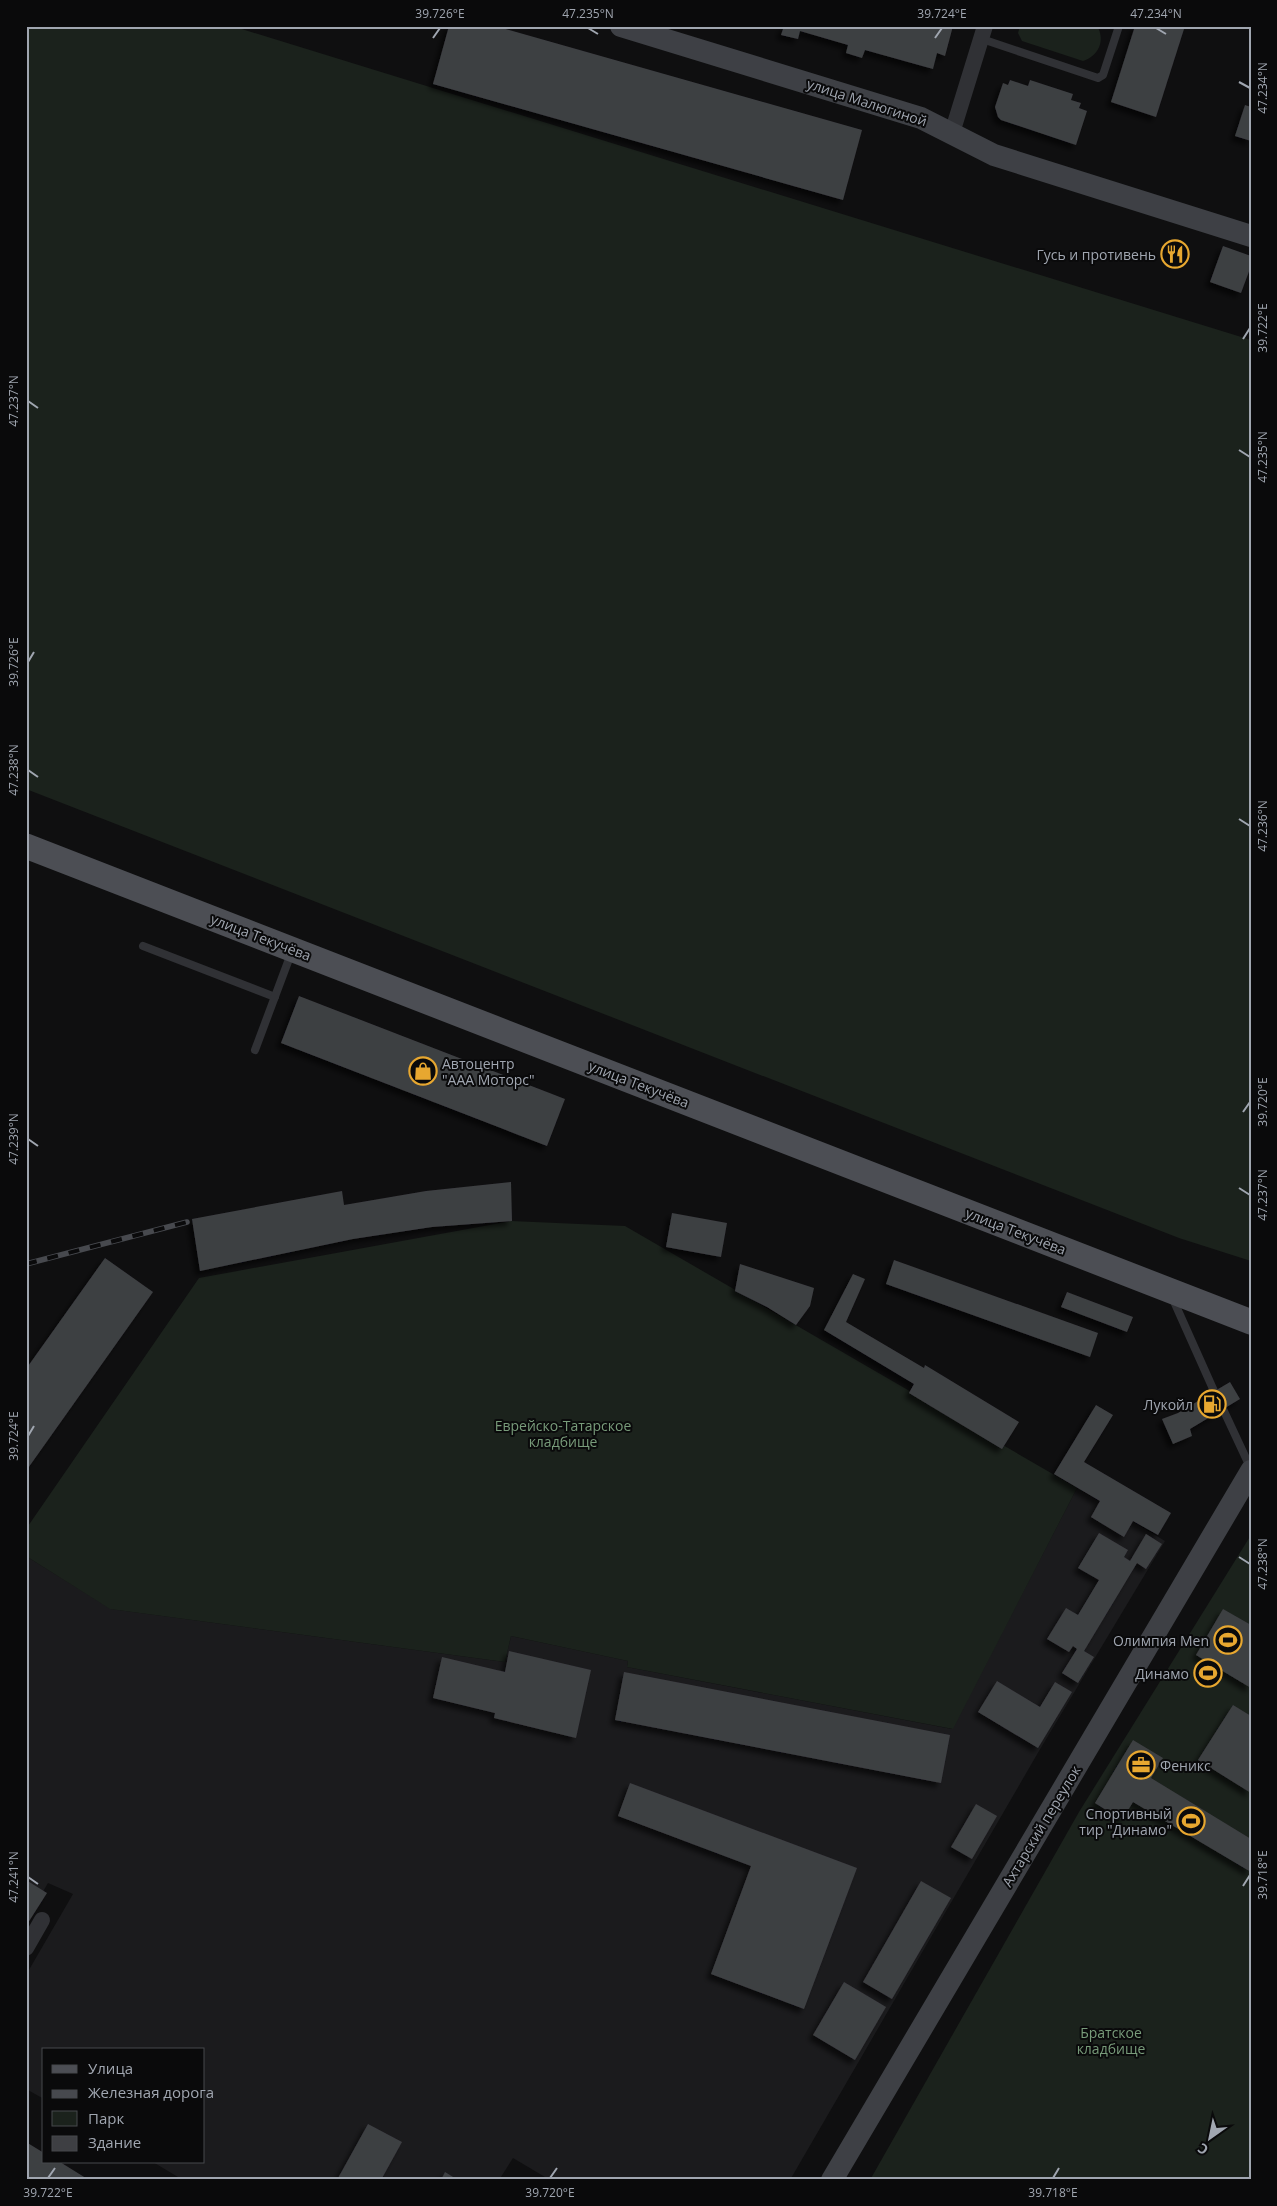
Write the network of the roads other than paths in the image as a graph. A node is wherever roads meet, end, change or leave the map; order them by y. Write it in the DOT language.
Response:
graph roads {
  1 [pos="622,26"];
  2 [pos="1119,26"];
  3 [pos="984,33"];
  4 [pos="952,133"];
  5 [pos="1251,236"];
  6 [pos="26,846"];
  7 [pos="143,946"];
  8 [pos="292,950"];
  9 [pos="274,997"];
  10 [pos="255,1050"];
  11 [pos="1169,1290"];
  12 [pos="1251,1322"];
  13 [pos="1214,1391"];
  14 [pos="1222,1409"];
  15 [pos="1251,1470"];
  16 [pos="42,1920"];
  17 [pos="26,1948"];
  18 [pos="832,2180"];
  1 -- 4 [label="street, улица Малюгиной"];
  2 -- 3 [label="lane"];
  3 -- 4 [label="street"];
  4 -- 5 [label="street, улица Малюгиной"];
  6 -- 8 [label="main road, улица Текучёва"];
  7 -- 9 [label="lane"];
  8 -- 9 [label="lane"];
  8 -- 11 [label="main road, улица Текучёва"];
  9 -- 10 [label="lane"];
  11 -- 12 [label="main road, улица Текучёва"];
  11 -- 13 [label="lane"];
  14 -- 15 [label="lane"];
  15 -- 18 [label="street, Ахтарский переулок"];
  16 -- 17 [label="street"];
}
